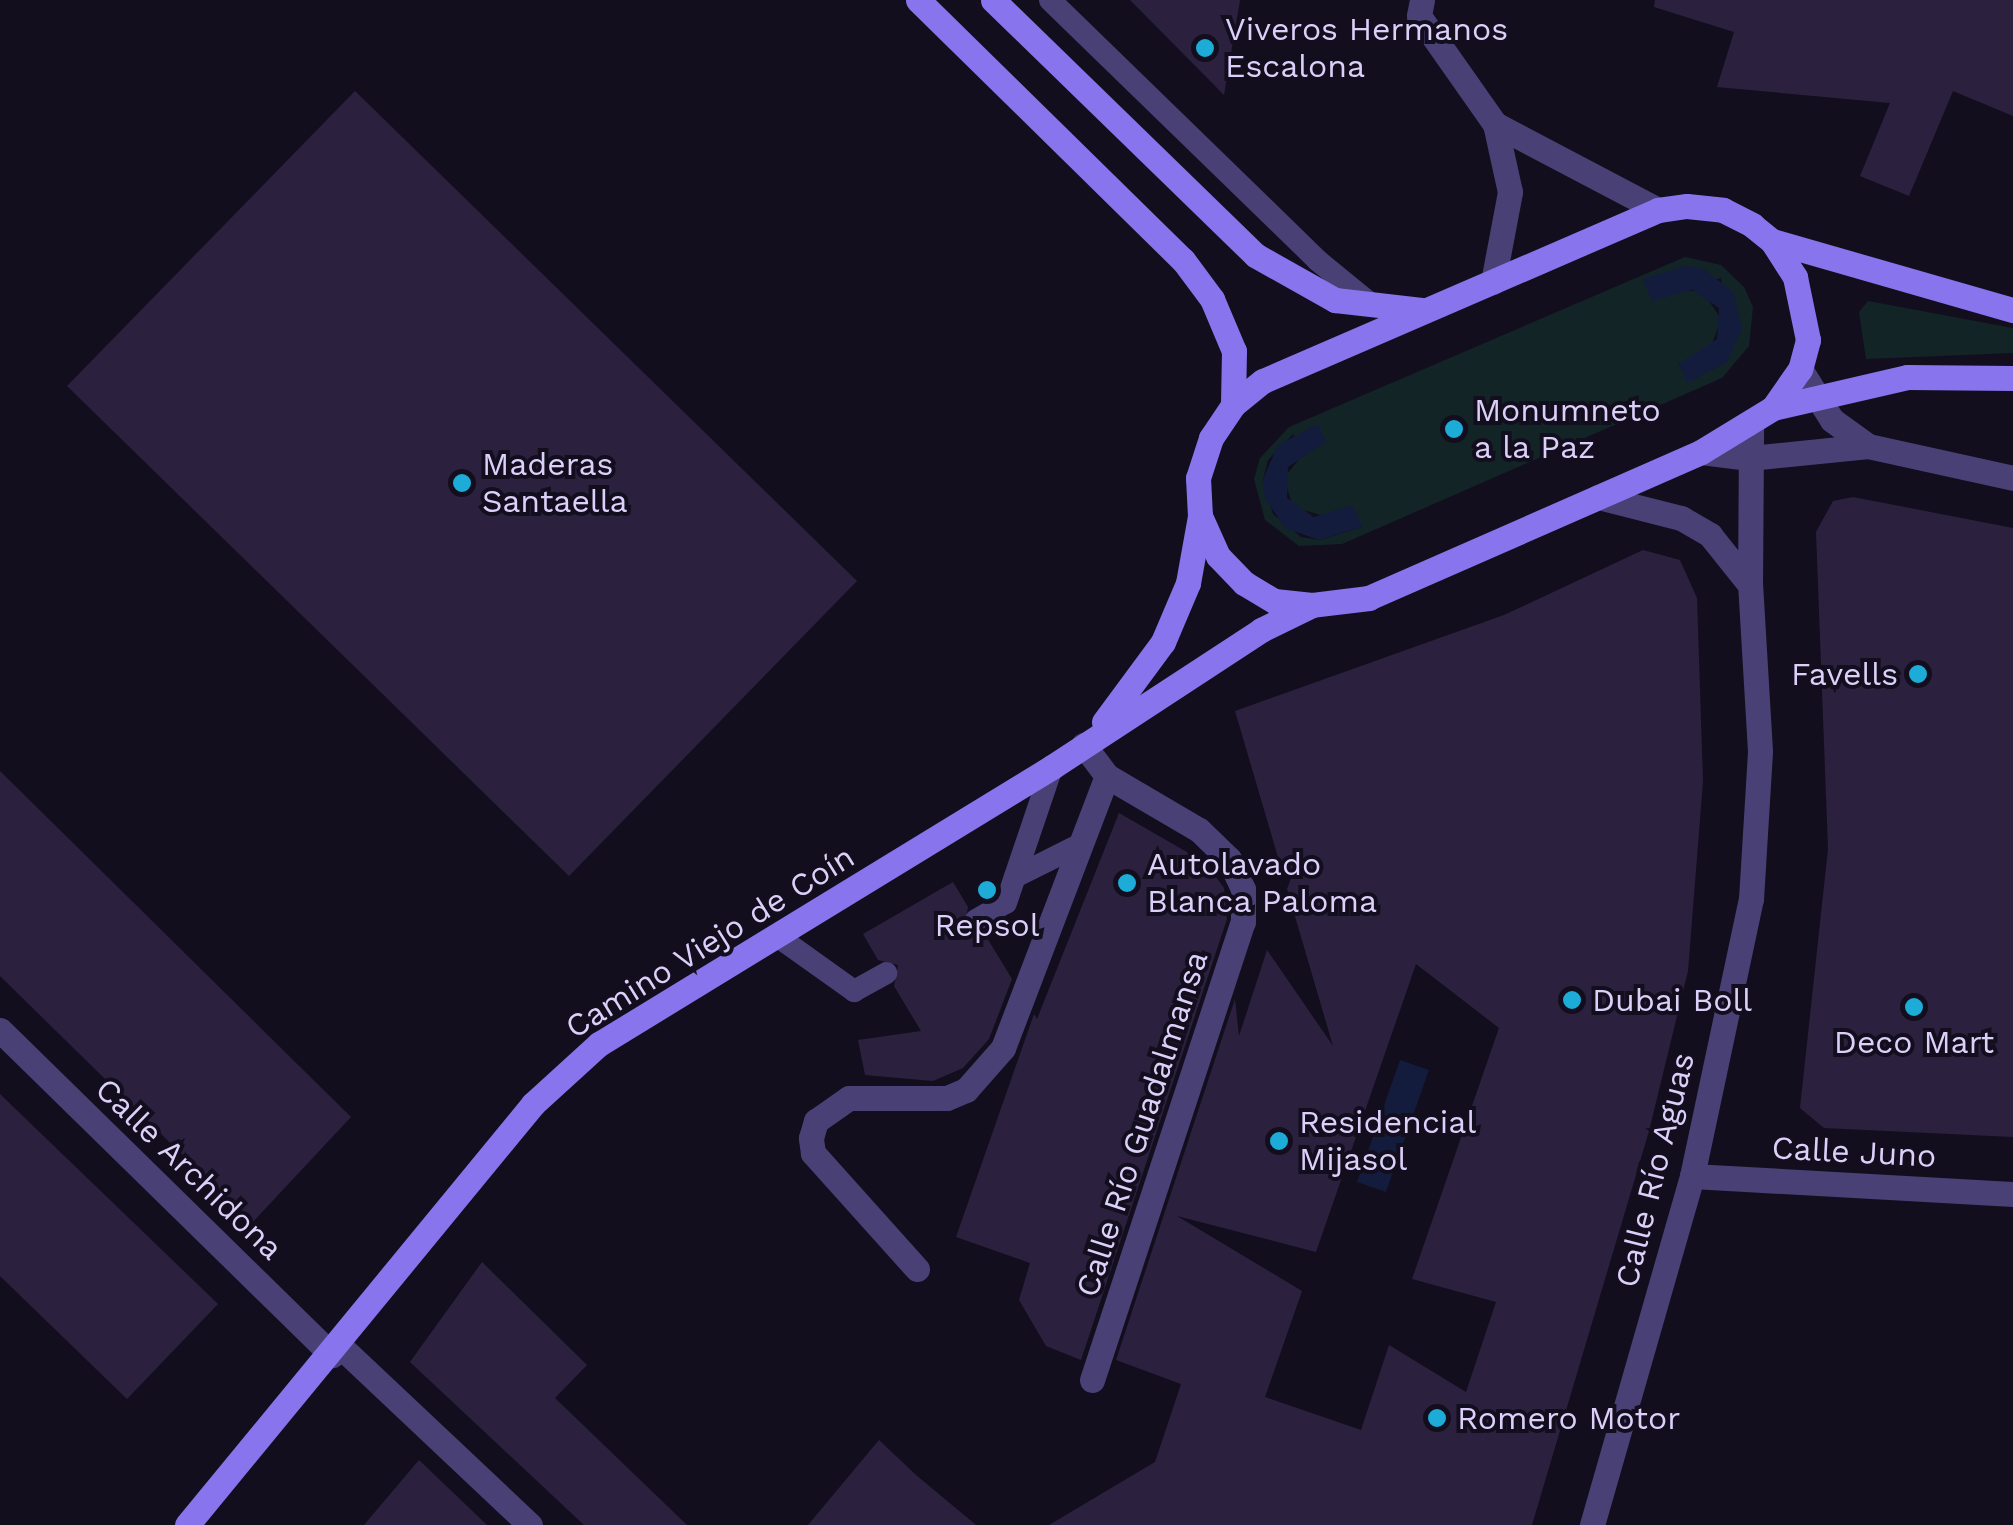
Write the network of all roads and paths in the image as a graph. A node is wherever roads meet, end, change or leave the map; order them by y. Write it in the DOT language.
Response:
graph roads {
  1 [pos="918,0"];
  2 [pos="993,0"];
  3 [pos="1050,0"];
  4 [pos="1422,0"];
  5 [pos="1495,124"];
  6 [pos="1658,210"];
  7 [pos="1772,242"];
  8 [pos="1494,282"];
  9 [pos="1372,304"];
  10 [pos="1428,310"];
  11 [pos="2013,310"];
  12 [pos="1800,370"];
  13 [pos="2013,378"];
  14 [pos="1814,396"];
  15 [pos="1232,405"];
  16 [pos="1773,408"];
  17 [pos="1751,424"];
  18 [pos="1868,446"];
  19 [pos="1701,452"];
  20 [pos="1750,458"];
  21 [pos="2013,478"];
  22 [pos="1598,497"];
  23 [pos="1200,516"];
  24 [pos="1750,586"];
  25 [pos="1312,606"];
  26 [pos="1084,745"];
  27 [pos="1052,767"];
  28 [pos="1107,776"];
  29 [pos="1081,844"];
  30 [pos="1014,877"];
  31 [pos="976,920"];
  32 [pos="777,936"];
  33 [pos="886,973"];
  34 [pos="0,1030"];
  35 [pos="1692,1176"];
  36 [pos="2013,1194"];
  37 [pos="917,1269"];
  38 [pos="336,1350"];
  39 [pos="1092,1380"];
  40 [pos="186,1525"];
  41 [pos="529,1525"];
  42 [pos="1592,1525"];
  1 -- 15 [label="street"];
  2 -- 9 [label="street"];
  3 -- 9 [label="lane"];
  4 -- 5 [label="street"];
  5 -- 6 [label="street"];
  5 -- 8 [label="street"];
  6 -- 7 [label="street"];
  6 -- 8 [label="street"];
  7 -- 11 [label="street"];
  7 -- 12 [label="street"];
  8 -- 10 [label="street"];
  9 -- 10 [label="street"];
  10 -- 15 [label="street"];
  12 -- 14 [label="street"];
  12 -- 16 [label="street"];
  13 -- 14 [label="street"];
  14 -- 16 [label="street"];
  14 -- 18 [label="street"];
  15 -- 23 [label="street, Camino Viejo de Coín"];
  16 -- 17 [label="street"];
  17 -- 19 [label="street"];
  17 -- 20 [label="street, Calle Río Aguas"];
  18 -- 20 [label="street"];
  18 -- 21 [label="street"];
  19 -- 20 [label="street"];
  19 -- 22 [label="street"];
  20 -- 24 [label="street, Calle Río Aguas"];
  22 -- 24 [label="street"];
  22 -- 25 [label="street"];
  23 -- 25 [label="street"];
  23 -- 26 [label="street, Camino Viejo de Coín"];
  24 -- 35 [label="street, Calle Río Aguas"];
  25 -- 26 [label="street, Camino Viejo de Coín"];
  26 -- 27 [label="street, Camino Viejo de Coín"];
  26 -- 28 [label="street"];
  27 -- 30 [label="lane"];
  27 -- 32 [label="street, Camino Viejo de Coín"];
  28 -- 29 [label="street"];
  28 -- 39 [label="street, Calle Río Guadalmansa"];
  29 -- 30 [label="lane"];
  29 -- 37 [label="street"];
  30 -- 31 [label="lane"];
  32 -- 33 [label="lane"];
  32 -- 38 [label="street, Camino Viejo de Coín"];
  34 -- 38 [label="street, Calle Archidona"];
  35 -- 36 [label="street, Calle Juno"];
  35 -- 42 [label="street, Calle Río Aguas"];
  38 -- 40 [label="street, Camino Viejo de Coín"];
  38 -- 41 [label="street, Calle Archidona"];
}
